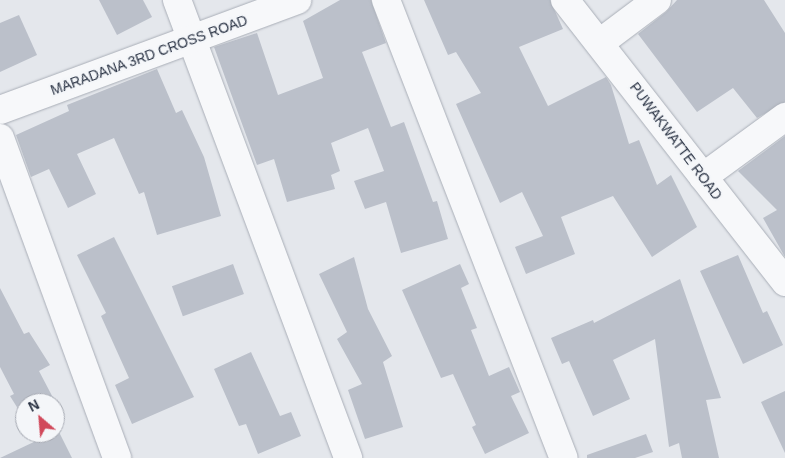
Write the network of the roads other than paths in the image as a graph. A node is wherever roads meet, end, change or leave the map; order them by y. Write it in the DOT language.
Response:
graph roads {
  1 [pos="177,0"];
  2 [pos="297,0"];
  3 [pos="386,0"];
  4 [pos="565,0"];
  5 [pos="657,0"];
  6 [pos="193,40"];
  7 [pos="601,42"];
  8 [pos="0,110"];
  9 [pos="785,117"];
  10 [pos="0,138"];
  11 [pos="703,177"];
  12 [pos="785,282"];
  13 [pos="117,458"];
  14 [pos="348,458"];
  15 [pos="564,458"];
  1 -- 6 [label="street"];
  2 -- 6 [label="street, MARADANA 3RD CROSS ROAD"];
  3 -- 15 [label="street"];
  4 -- 7 [label="street, PUWAKWATTE ROAD"];
  5 -- 7 [label="street"];
  6 -- 8 [label="street, MARADANA 3RD CROSS ROAD"];
  6 -- 14 [label="street"];
  7 -- 11 [label="street, PUWAKWATTE ROAD"];
  9 -- 11 [label="street"];
  10 -- 13 [label="street"];
  11 -- 12 [label="street, PUWAKWATTE ROAD"];
}
